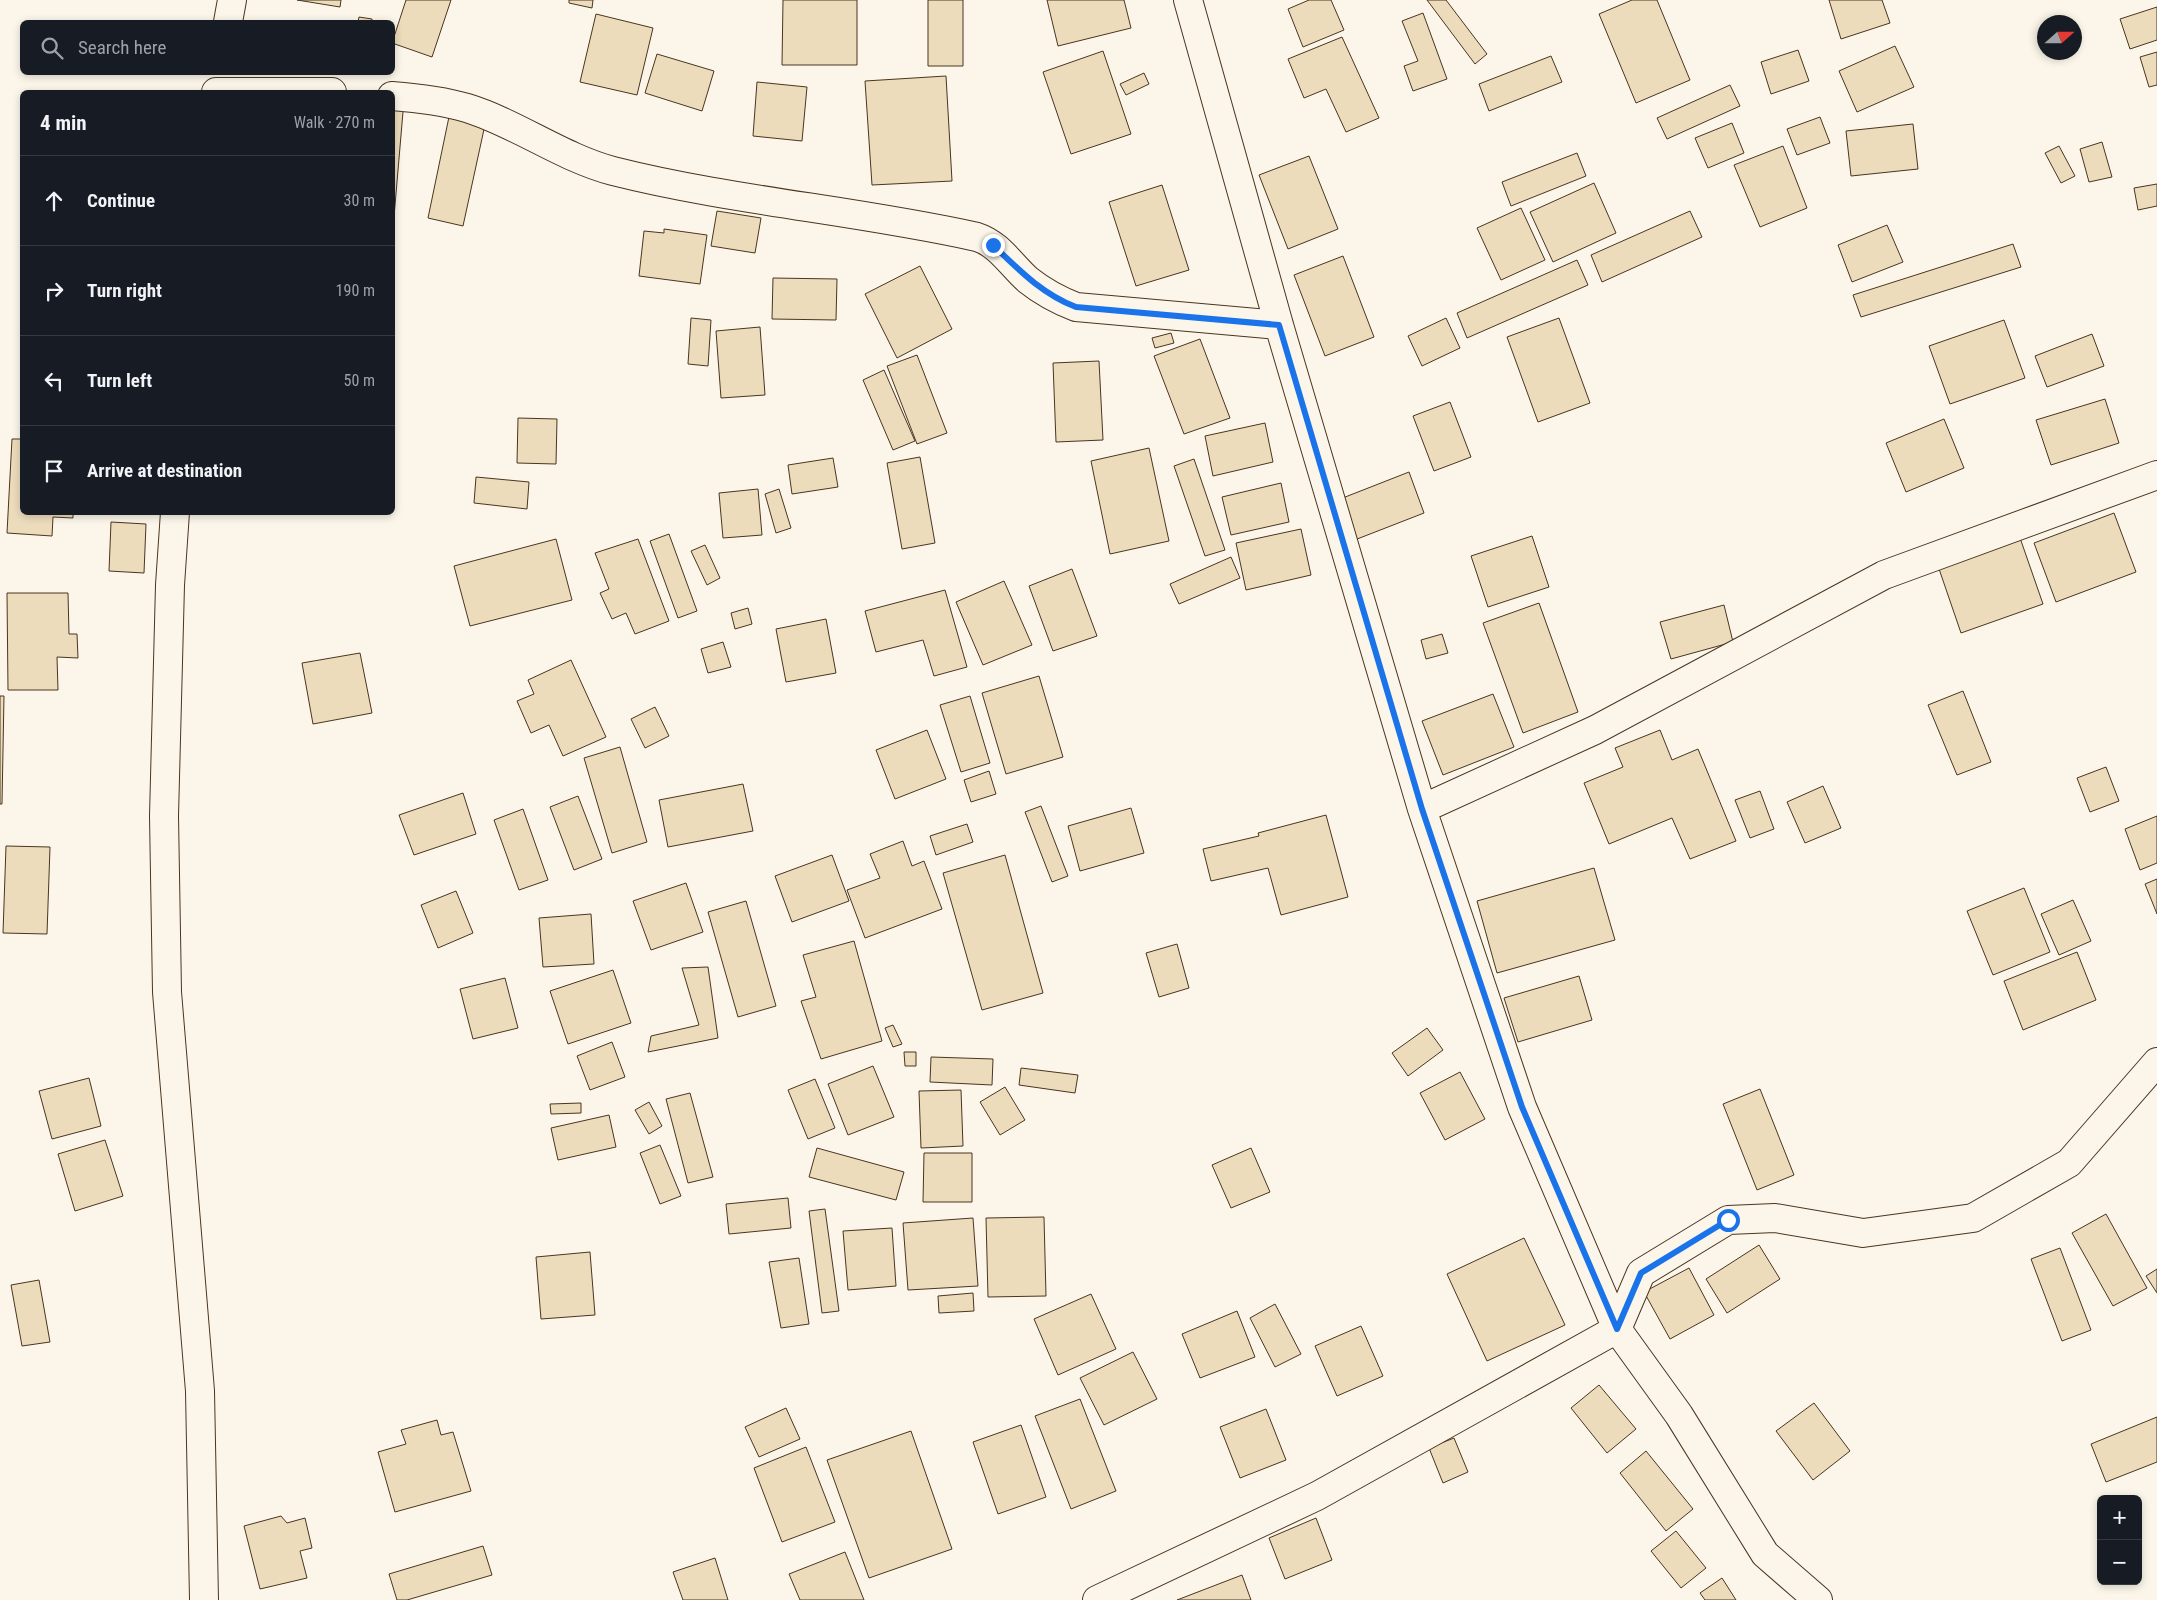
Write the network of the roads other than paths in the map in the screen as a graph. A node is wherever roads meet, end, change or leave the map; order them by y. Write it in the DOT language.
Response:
graph roads {
  1 [pos="232,0"];
  2 [pos="1188,0"];
  3 [pos="228,20"];
  4 [pos="219,75"];
  5 [pos="216,90"];
  6 [pos="395,96"];
  7 [pos="1279,325"];
  8 [pos="2157,475"];
  9 [pos="175,515"];
  10 [pos="1422,809"];
  11 [pos="2157,1062"];
  12 [pos="1617,1329"];
  13 [pos="204,1600"];
  14 [pos="1097,1600"];
  15 [pos="1818,1600"];
  1 -- 3 [label="street"];
  2 -- 7 [label="street"];
  4 -- 5 [label="street"];
  6 -- 7 [label="street"];
  7 -- 10 [label="street"];
  8 -- 10 [label="street"];
  9 -- 13 [label="street"];
  10 -- 12 [label="street"];
  11 -- 12 [label="street"];
  12 -- 14 [label="street"];
  12 -- 15 [label="street"];
}
